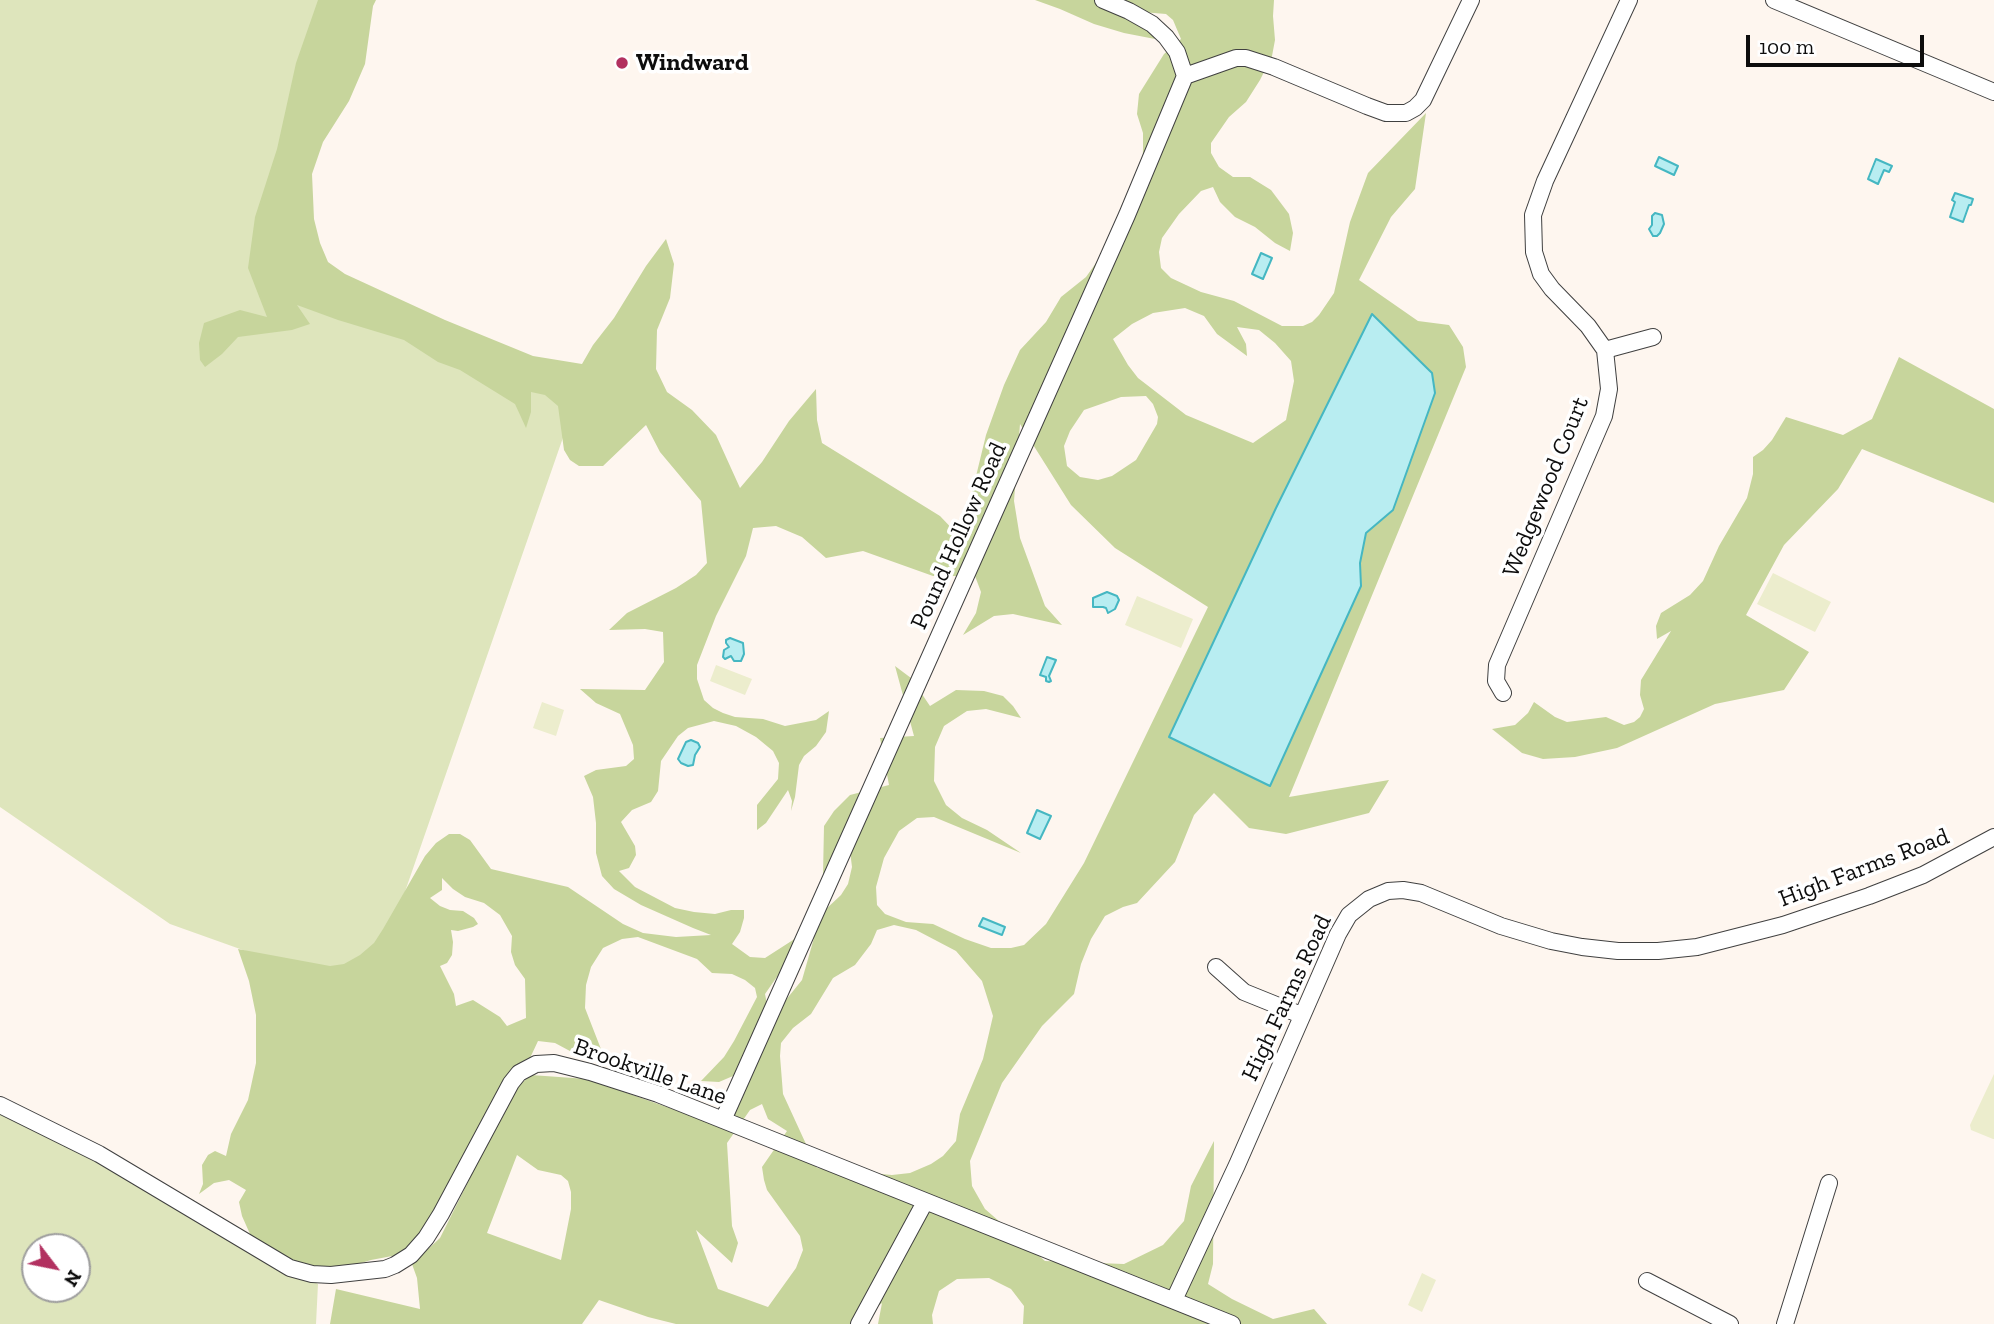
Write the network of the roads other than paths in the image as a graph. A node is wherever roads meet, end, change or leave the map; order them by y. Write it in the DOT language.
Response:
graph roads {
  1 [pos="1103,0"];
  2 [pos="1471,0"];
  3 [pos="1629,0"];
  4 [pos="1777,1"];
  5 [pos="1185,76"];
  6 [pos="1994,92"];
  7 [pos="1653,337"];
  8 [pos="1605,350"];
  9 [pos="1503,693"];
  10 [pos="1994,837"];
  11 [pos="1216,967"];
  12 [pos="1301,1015"];
  13 [pos="0,1105"];
  14 [pos="723,1120"];
  15 [pos="1829,1183"];
  16 [pos="925,1202"];
  17 [pos="1647,1281"];
  18 [pos="1174,1300"];
  19 [pos="1222,1322"];
  20 [pos="859,1324"];
  21 [pos="1730,1324"];
  22 [pos="1785,1324"];
  1 -- 5 [label="street"];
  2 -- 5 [label="street"];
  3 -- 8 [label="street"];
  4 -- 6 [label="street"];
  5 -- 14 [label="street, Pound Hollow Road"];
  7 -- 8 [label="street"];
  8 -- 9 [label="street, Wedgewood Court"];
  10 -- 12 [label="street, High Farms Road"];
  11 -- 12 [label="street"];
  12 -- 18 [label="street, High Farms Road"];
  13 -- 14 [label="street, Brookville Lane"];
  14 -- 16 [label="street, Brookville Lane"];
  15 -- 22 [label="street"];
  16 -- 18 [label="street, Brookville Lane"];
  16 -- 20 [label="street"];
  17 -- 21 [label="street"];
  18 -- 19 [label="street, Brookville Lane"];
}
